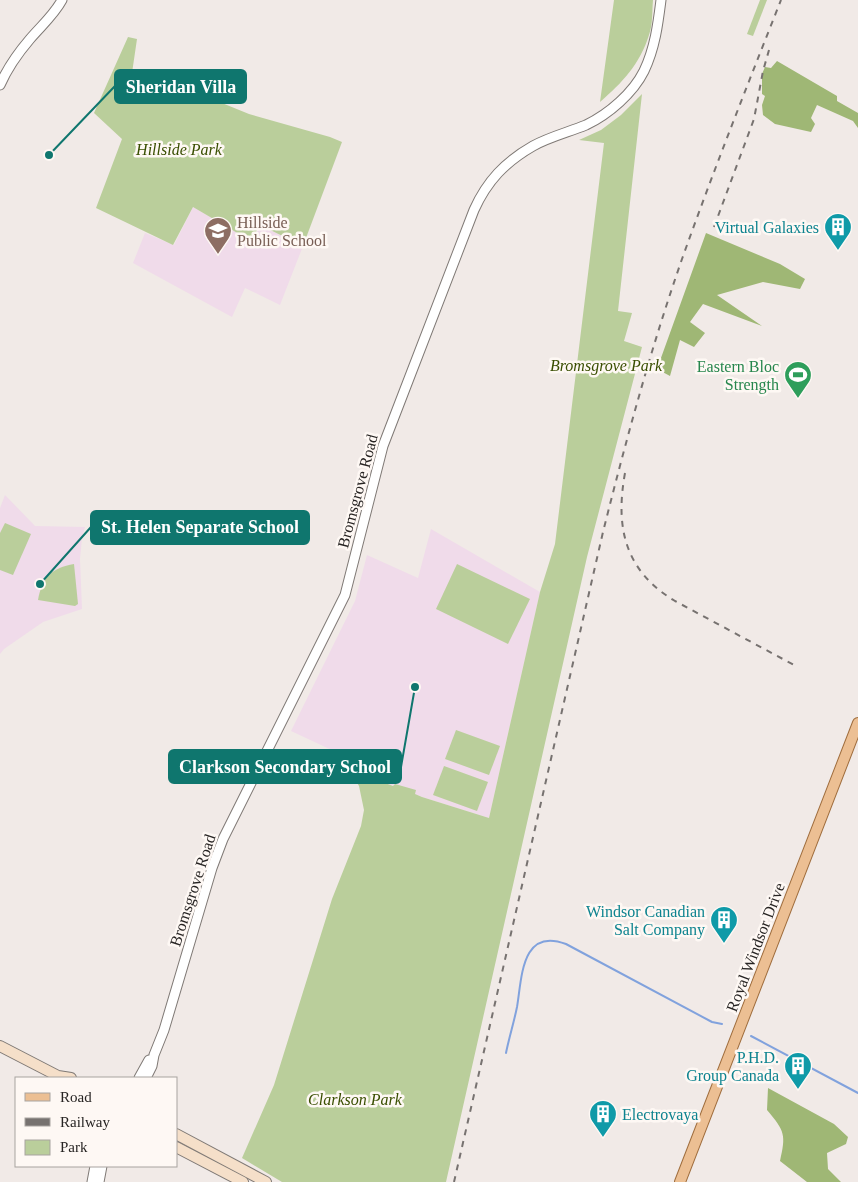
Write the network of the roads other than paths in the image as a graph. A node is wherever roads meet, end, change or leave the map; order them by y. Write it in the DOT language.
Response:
graph roads {
  1 [pos="62,0"];
  2 [pos="661,0"];
  3 [pos="0,85"];
  4 [pos="858,723"];
  5 [pos="0,1046"];
  6 [pos="154,1055"];
  7 [pos="59,1077"];
  8 [pos="139,1077"];
  9 [pos="146,1077"];
  10 [pos="178,1135"];
  11 [pos="178,1148"];
  12 [pos="95,1167"];
  13 [pos="102,1167"];
  14 [pos="92,1182"];
  15 [pos="98,1182"];
  16 [pos="243,1182"];
  17 [pos="266,1182"];
  18 [pos="680,1182"];
  1 -- 3 [label="street"];
  2 -- 6 [label="street, Bromsgrove Road"];
  4 -- 18 [label="main road, Royal Windsor Drive"];
  5 -- 7 [label="main road"];
  6 -- 8 [label="street, Bromsgrove Road"];
  6 -- 9 [label="street, Bromsgrove Road"];
  10 -- 17 [label="main road"];
  11 -- 16 [label="main road"];
  12 -- 14 [label="street"];
  13 -- 15 [label="street"];
}
